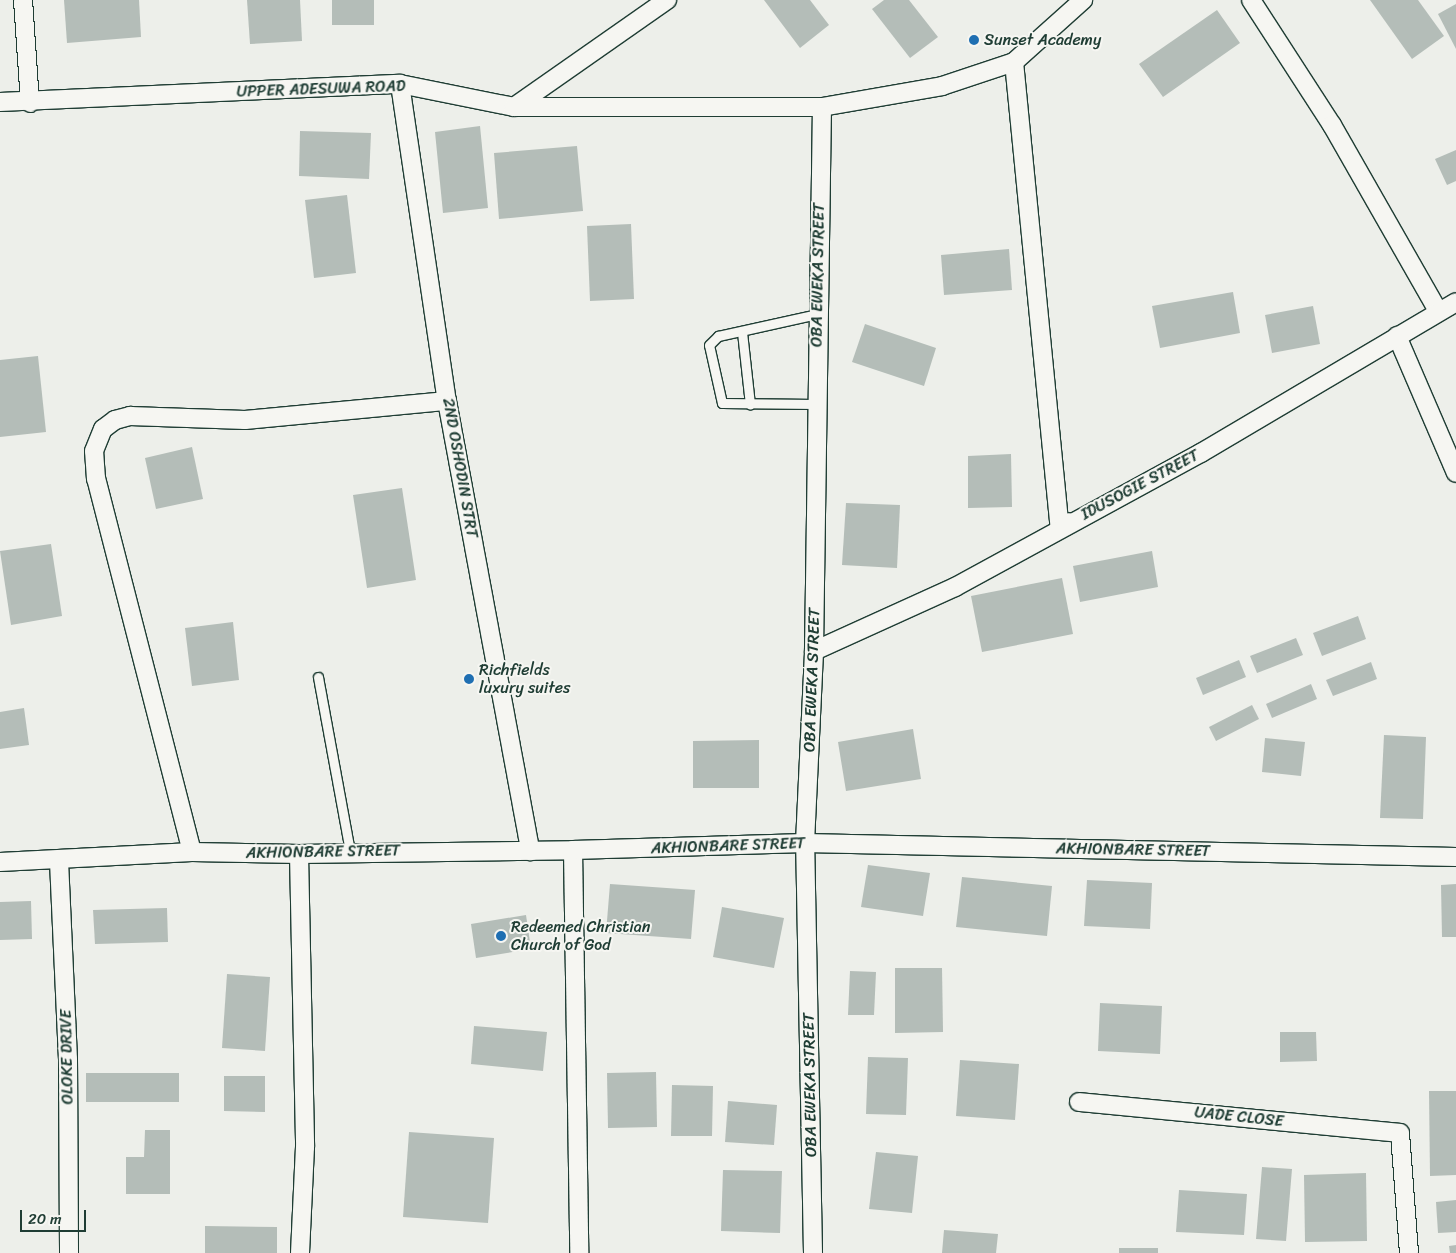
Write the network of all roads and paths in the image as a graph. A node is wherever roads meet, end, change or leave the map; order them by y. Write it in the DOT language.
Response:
graph roads {
  1 [pos="23,0"];
  2 [pos="667,0"];
  3 [pos="1082,0"];
  4 [pos="1251,0"];
  5 [pos="1014,62"];
  6 [pos="400,84"];
  7 [pos="0,102"];
  8 [pos="30,103"];
  9 [pos="514,107"];
  10 [pos="822,107"];
  11 [pos="1456,302"];
  12 [pos="1438,311"];
  13 [pos="817,314"];
  14 [pos="742,332"];
  15 [pos="1397,336"];
  16 [pos="447,401"];
  17 [pos="816,404"];
  18 [pos="750,405"];
  19 [pos="1456,474"];
  20 [pos="1076,518"];
  21 [pos="814,651"];
  22 [pos="318,677"];
  23 [pos="805,843"];
  24 [pos="530,850"];
  25 [pos="573,850"];
  26 [pos="192,852"];
  27 [pos="350,852"];
  28 [pos="299,854"];
  29 [pos="1456,857"];
  30 [pos="59,861"];
  31 [pos="0,862"];
  32 [pos="1079,1102"];
  33 [pos="69,1253"];
  34 [pos="300,1253"];
  35 [pos="580,1253"];
  36 [pos="813,1253"];
  37 [pos="1409,1253"];
  1 -- 8 [label="street"];
  2 -- 9 [label="street"];
  3 -- 5 [label="street"];
  4 -- 12 [label="street"];
  5 -- 10 [label="street, UPPER ADESUWA ROAD"];
  5 -- 20 [label="street"];
  6 -- 8 [label="street, UPPER ADESUWA ROAD"];
  6 -- 9 [label="street, UPPER ADESUWA ROAD"];
  6 -- 16 [label="street, 2ND OSHODIN STRT"];
  7 -- 8 [label="street, UPPER ADESUWA ROAD"];
  9 -- 10 [label="street, UPPER ADESUWA ROAD"];
  10 -- 13 [label="street, OBA EWEKA STREET"];
  11 -- 12 [label="street, IDUSOGIE STREET"];
  12 -- 15 [label="street, IDUSOGIE STREET"];
  13 -- 14 [label="lane"];
  13 -- 17 [label="street, OBA EWEKA STREET"];
  14 -- 18 [label="lane"];
  14 -- 18 [label="lane"];
  15 -- 19 [label="street"];
  15 -- 20 [label="street, IDUSOGIE STREET"];
  16 -- 24 [label="street, 2ND OSHODIN STRT"];
  16 -- 26 [label="street"];
  17 -- 18 [label="lane"];
  17 -- 21 [label="street, OBA EWEKA STREET"];
  20 -- 21 [label="street, IDUSOGIE STREET"];
  21 -- 23 [label="street, OBA EWEKA STREET"];
  22 -- 27 [label="lane"];
  23 -- 25 [label="street, AKHIONBARE STREET"];
  23 -- 29 [label="street, AKHIONBARE STREET"];
  23 -- 36 [label="street, OBA EWEKA STREET"];
  24 -- 25 [label="street, AKHIONBARE STREET"];
  24 -- 27 [label="street, AKHIONBARE STREET"];
  25 -- 35 [label="street"];
  26 -- 28 [label="street, AKHIONBARE STREET"];
  26 -- 30 [label="street, AKHIONBARE STREET"];
  27 -- 28 [label="street, AKHIONBARE STREET"];
  28 -- 34 [label="street"];
  30 -- 31 [label="street, AKHIONBARE STREET"];
  30 -- 33 [label="street, OLOKE DRIVE"];
  32 -- 37 [label="street, UADE CLOSE"];
}
